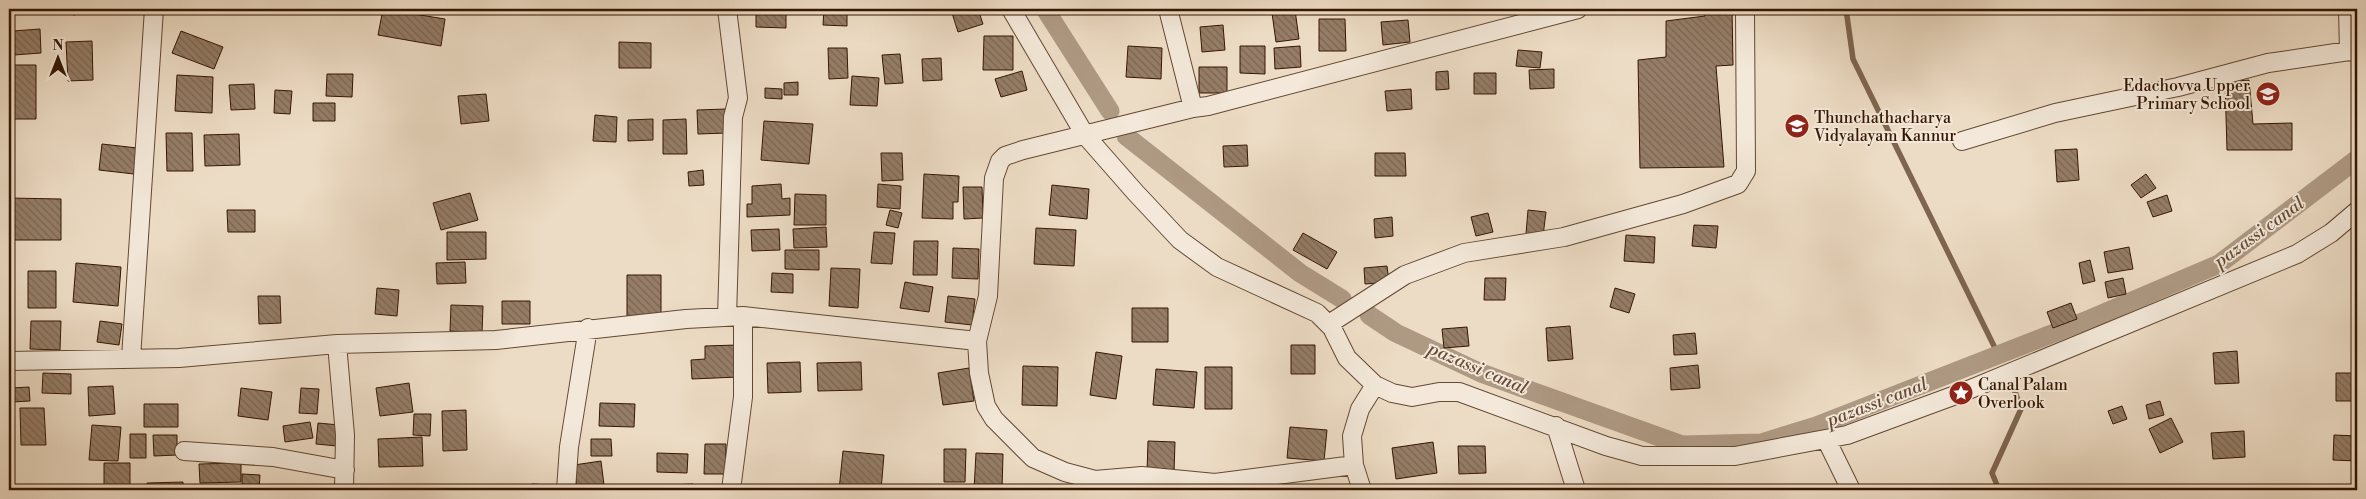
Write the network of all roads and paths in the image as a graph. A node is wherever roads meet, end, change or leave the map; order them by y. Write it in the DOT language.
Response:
graph roads {
  1 [pos="154,9"];
  2 [pos="727,9"];
  3 [pos="1011,9"];
  4 [pos="1168,9"];
  5 [pos="1578,9"];
  6 [pos="1745,9"];
  7 [pos="2348,9"];
  8 [pos="2353,52"];
  9 [pos="1193,108"];
  10 [pos="1085,135"];
  11 [pos="1962,141"];
  12 [pos="2357,212"];
  13 [pos="735,317"];
  14 [pos="1329,324"];
  15 [pos="588,328"];
  16 [pos="978,341"];
  17 [pos="337,344"];
  18 [pos="131,358"];
  19 [pos="9,361"];
  20 [pos="1374,385"];
  21 [pos="1556,426"];
  22 [pos="1826,439"];
  23 [pos="184,451"];
  24 [pos="1354,465"];
  25 [pos="345,470"];
  26 [pos="1191,485"];
  27 [pos="344,490"];
  28 [pos="566,490"];
  29 [pos="732,490"];
  30 [pos="1362,490"];
  31 [pos="1576,490"];
  32 [pos="1851,490"];
  1 -- 18 [label="street"];
  2 -- 13 [label="street"];
  3 -- 10 [label="street"];
  4 -- 9 [label="street"];
  5 -- 9 [label="street"];
  6 -- 14 [label="street"];
  7 -- 8 [label="street"];
  8 -- 11 [label="street"];
  9 -- 10 [label="street"];
  10 -- 14 [label="street"];
  10 -- 16 [label="street"];
  12 -- 22 [label="street"];
  13 -- 15 [label="street"];
  13 -- 16 [label="street"];
  13 -- 29 [label="street"];
  14 -- 20 [label="street"];
  15 -- 17 [label="street"];
  15 -- 28 [label="street"];
  16 -- 26 [label="street"];
  17 -- 18 [label="street"];
  17 -- 25 [label="street"];
  18 -- 19 [label="street"];
  20 -- 21 [label="street"];
  20 -- 24 [label="street"];
  21 -- 22 [label="street"];
  21 -- 31 [label="street"];
  22 -- 32 [label="street"];
  23 -- 25 [label="street"];
  24 -- 26 [label="street"];
  24 -- 30 [label="street"];
  25 -- 27 [label="street"];
}
